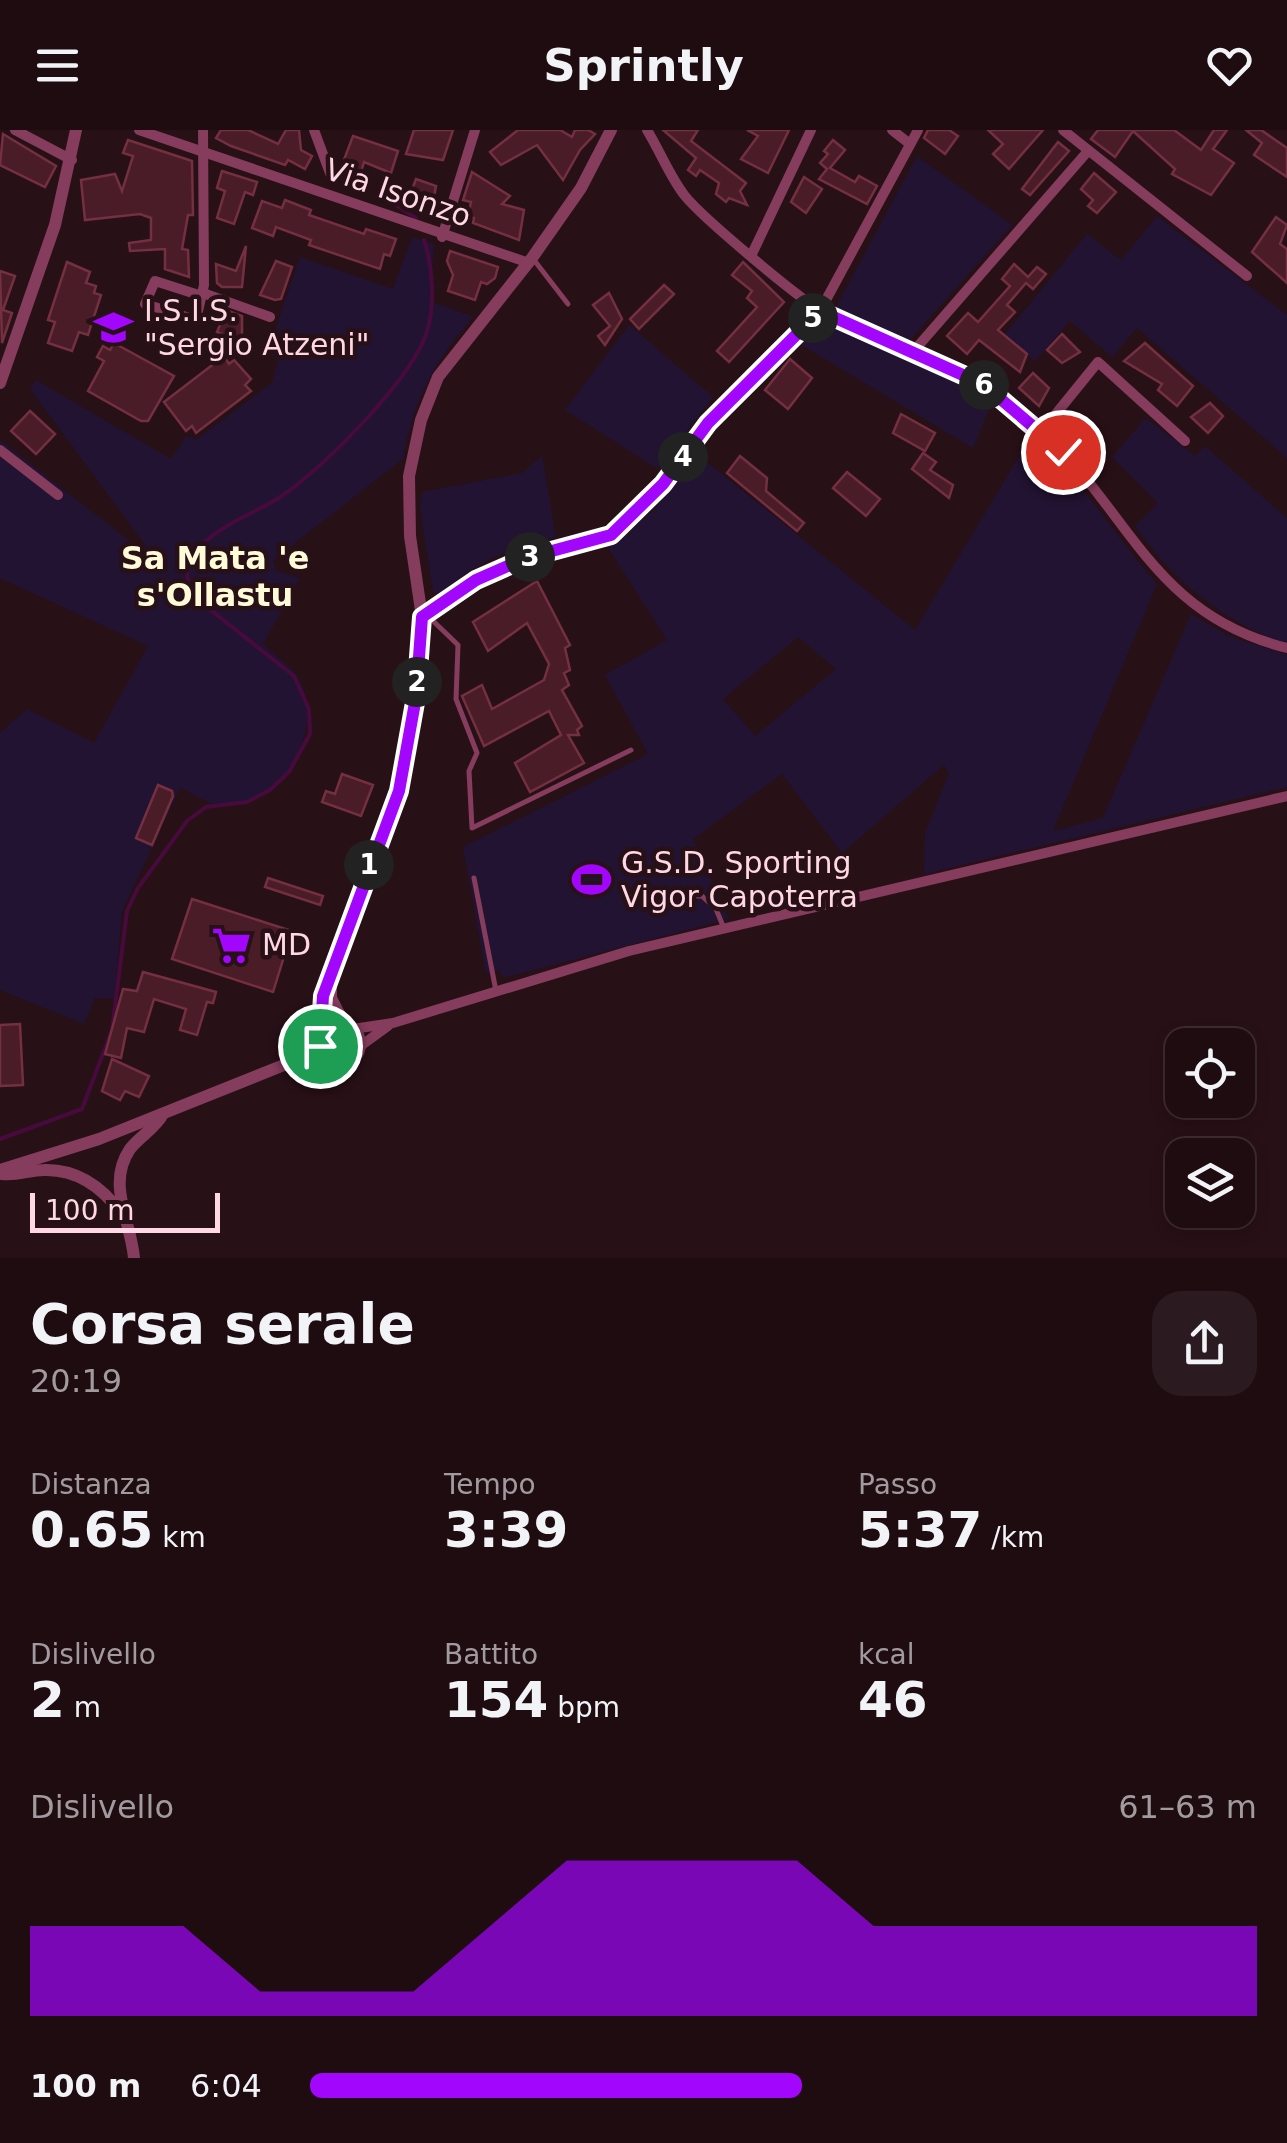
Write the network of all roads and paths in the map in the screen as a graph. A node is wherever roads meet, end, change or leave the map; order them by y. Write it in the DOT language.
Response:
graph roads {
  1 [pos="15,130"];
  2 [pos="76,130"];
  3 [pos="138,130"];
  4 [pos="203,130"];
  5 [pos="314,130"];
  6 [pos="474,130"];
  7 [pos="612,130"];
  8 [pos="647,130"];
  9 [pos="810,130"];
  10 [pos="892,130"];
  11 [pos="918,130"];
  12 [pos="1062,130"];
  13 [pos="910,144"];
  14 [pos="203,151"];
  15 [pos="1088,151"];
  16 [pos="72,160"];
  17 [pos="330,174"];
  18 [pos="442,237"];
  19 [pos="752,254"];
  20 [pos="530,260"];
  21 [pos="1248,276"];
  22 [pos="202,294"];
  23 [pos="568,304"];
  24 [pos="820,311"];
  25 [pos="270,316"];
  26 [pos="912,353"];
  27 [pos="0,382"];
  28 [pos="1042,431"];
  29 [pos="1186,441"];
  30 [pos="0,450"];
  31 [pos="58,495"];
  32 [pos="425,616"];
  33 [pos="1287,648"];
  34 [pos="631,750"];
  35 [pos="1287,796"];
  36 [pos="474,878"];
  37 [pos="672,896"];
  38 [pos="724,929"];
  39 [pos="334,974"];
  40 [pos="496,990"];
  41 [pos="394,1023"];
  42 [pos="349,1027"];
  43 [pos="322,1037"];
  44 [pos="360,1047"];
  45 [pos="328,1059"];
  46 [pos="284,1065"];
  47 [pos="163,1114"];
  48 [pos="0,1172"];
  49 [pos="126,1219"];
  50 [pos="134,1258"];
  1 -- 16 [label="street"];
  2 -- 16 [label="street"];
  3 -- 14 [label="street, Via Isonzo"];
  4 -- 14 [label="street"];
  5 -- 17 [label="street"];
  6 -- 18 [label="street"];
  7 -- 20 [label="street"];
  8 -- 19 [label="street"];
  9 -- 19 [label="street"];
  10 -- 13 [label="street"];
  11 -- 13 [label="street"];
  12 -- 15 [label="street"];
  13 -- 24 [label="street"];
  14 -- 18 [label="street, Via Isonzo"];
  14 -- 22 [label="street"];
  15 -- 21 [label="street"];
  15 -- 26 [label="street"];
  16 -- 27 [label="street"];
  18 -- 20 [label="street, Via Isonzo"];
  19 -- 24 [label="street"];
  20 -- 23 [label="lane"];
  20 -- 32 [label="street"];
  22 -- 22 [label="street"];
  22 -- 25 [label="street"];
  24 -- 26 [label="street"];
  24 -- 32 [label="street"];
  26 -- 28 [label="street"];
  28 -- 29 [label="street"];
  28 -- 33 [label="street"];
  30 -- 31 [label="street"];
  32 -- 34 [label="lane"];
  32 -- 39 [label="street"];
  35 -- 38 [label="street"];
  36 -- 40 [label="lane"];
  37 -- 38 [label="lane"];
  38 -- 40 [label="street"];
  39 -- 42 [label="street"];
  39 -- 43 [label="street"];
  40 -- 41 [label="street"];
  41 -- 42 [label="street"];
  41 -- 44 [label="street"];
  42 -- 43 [label="street"];
  42 -- 44 [label="street"];
  43 -- 45 [label="street"];
  43 -- 46 [label="street"];
  44 -- 45 [label="street"];
  45 -- 46 [label="street"];
  46 -- 47 [label="street"];
  47 -- 48 [label="street"];
  47 -- 49 [label="street"];
  48 -- 49 [label="street"];
  49 -- 50 [label="street"];
}
